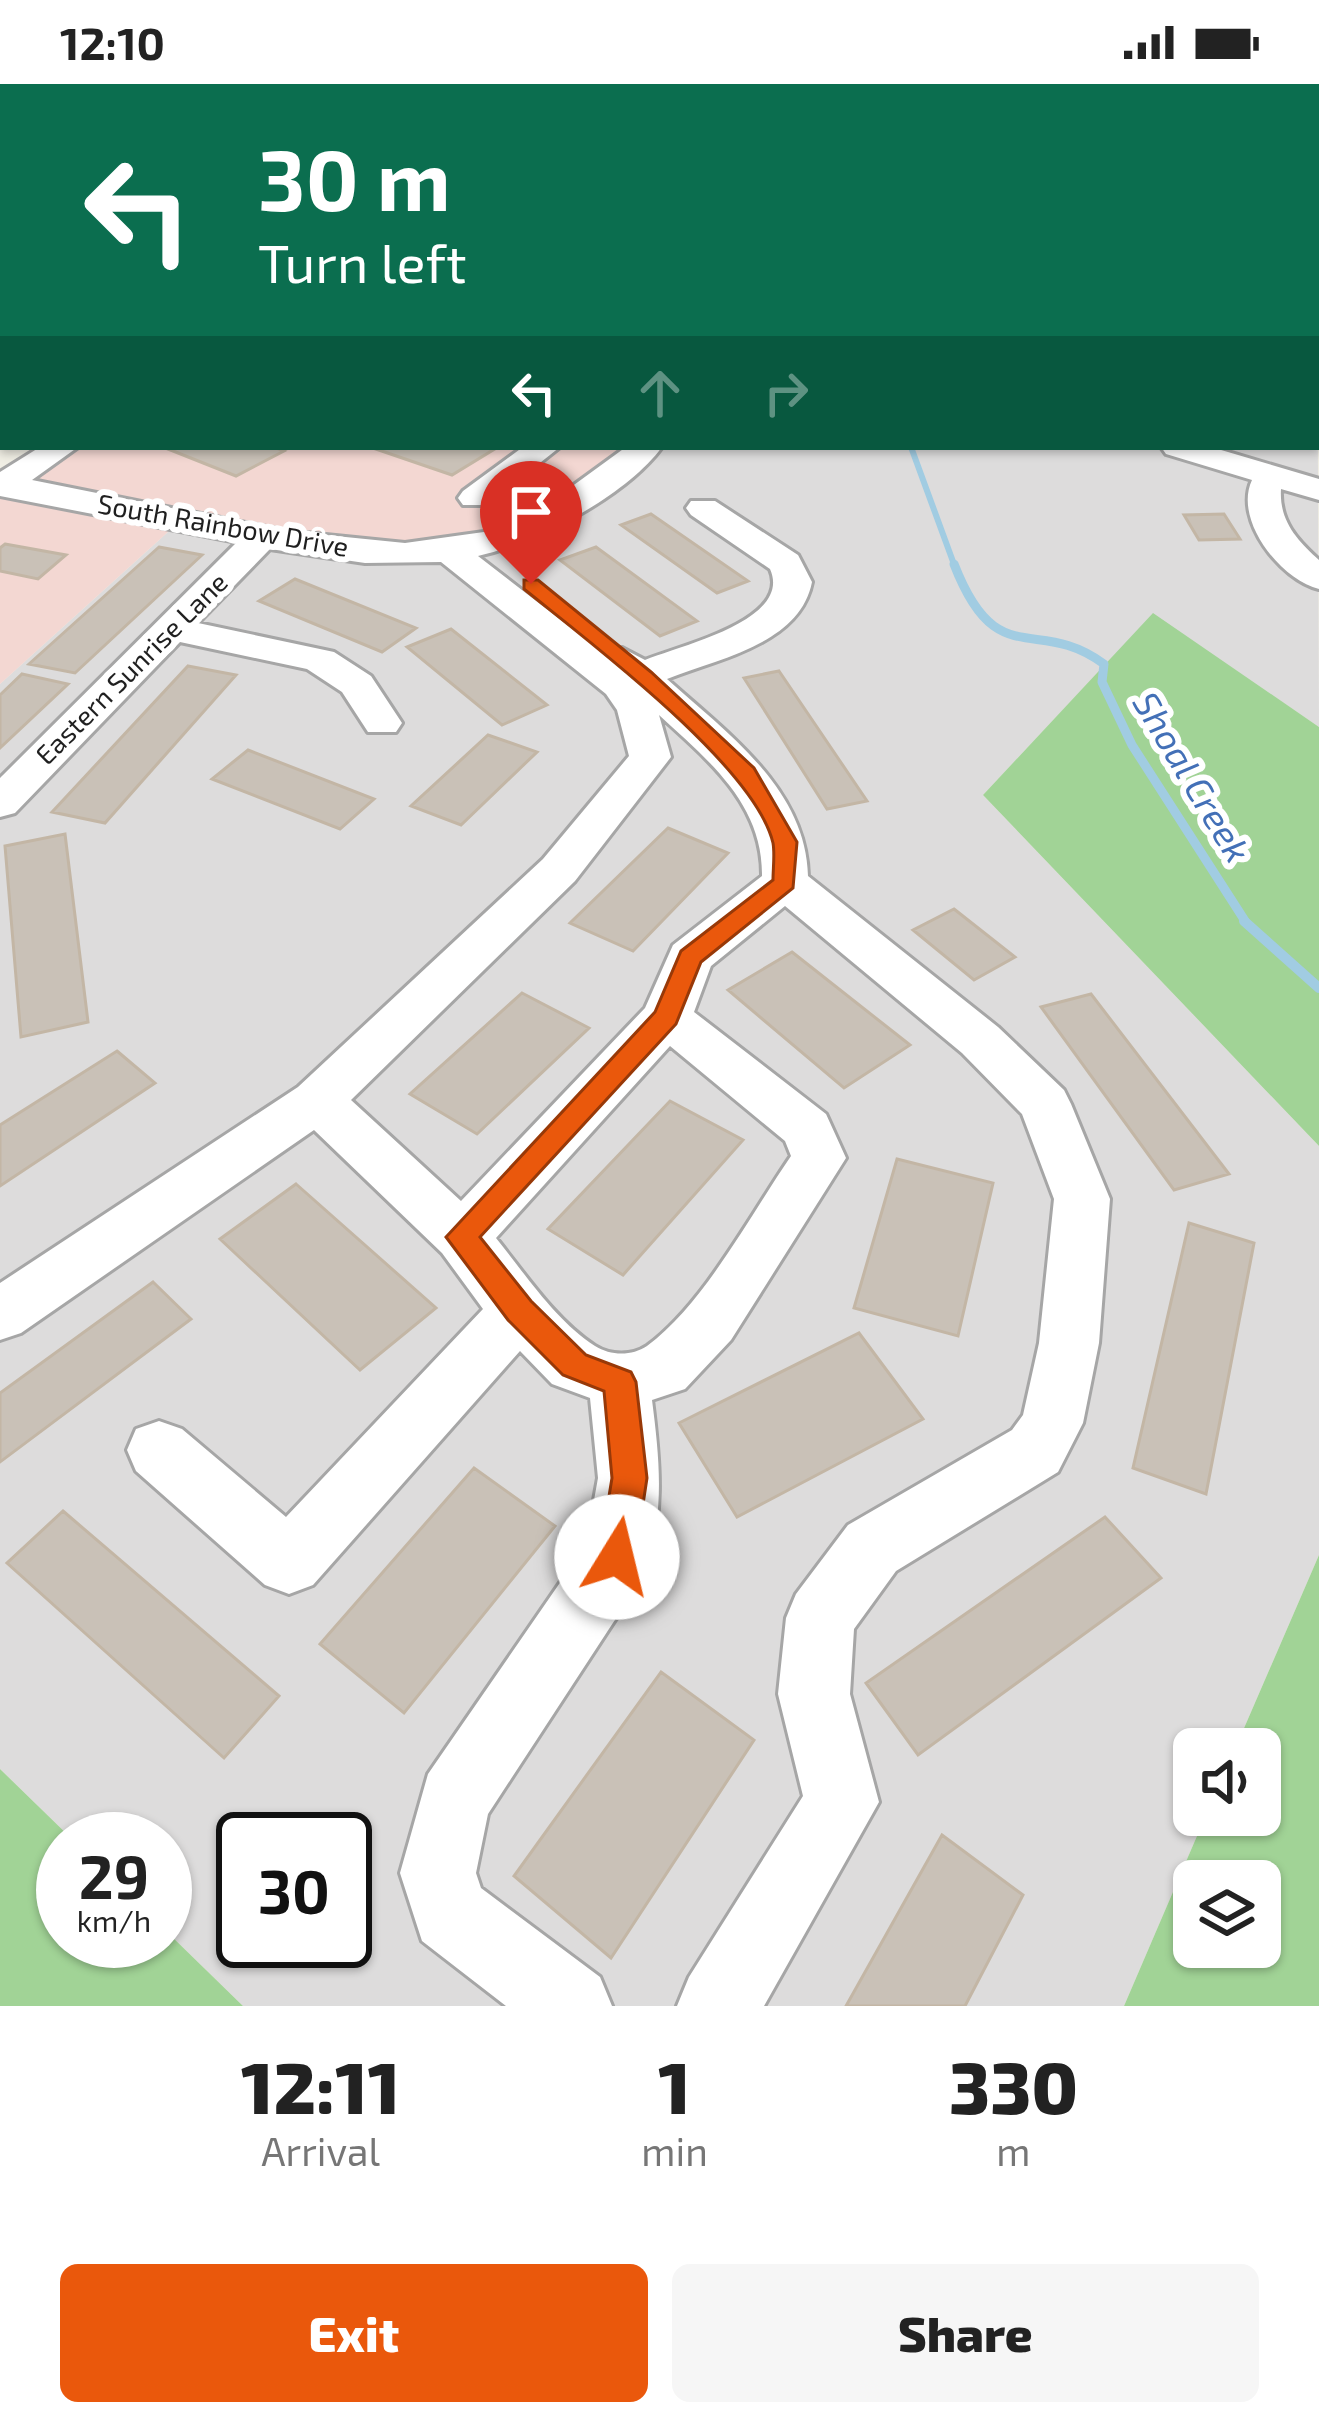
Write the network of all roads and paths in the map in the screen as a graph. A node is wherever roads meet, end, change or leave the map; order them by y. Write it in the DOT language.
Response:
graph roads {
  1 [pos="57,450"];
  2 [pos="540,450"];
  3 [pos="642,450"];
  4 [pos="1198,450"];
  5 [pos="1319,460"];
  6 [pos="1277,461"];
  7 [pos="1,484"];
  8 [pos="1319,490"];
  9 [pos="475,498"];
  10 [pos="703,508"];
  11 [pos="263,536"];
  12 [pos="465,547"];
  13 [pos="1319,578"];
  14 [pos="171,629"];
  15 [pos="629,680"];
  16 [pos="382,723"];
  17 [pos="0,803"];
  18 [pos="785,883"];
  19 [pos="667,1017"];
  20 [pos="317,1101"];
  21 [pos="462,1237"];
  22 [pos="519,1311"];
  23 [pos="0,1315"];
  24 [pos="619,1382"];
  25 [pos="159,1450"];
  26 [pos="571,2006"];
  27 [pos="718,2006"];
  1 -- 7 [label="street"];
  2 -- 9 [label="street"];
  3 -- 12 [label="street, South Rainbow Drive"];
  4 -- 6 [label="street"];
  5 -- 6 [label="street"];
  6 -- 8 [label="street"];
  6 -- 13 [label="street"];
  7 -- 11 [label="street, South Rainbow Drive"];
  10 -- 15 [label="street"];
  11 -- 12 [label="street, South Rainbow Drive"];
  11 -- 14 [label="street, Eastern Sunrise Lane"];
  12 -- 15 [label="street"];
  14 -- 16 [label="street"];
  14 -- 17 [label="street, Eastern Sunrise Lane"];
  15 -- 18 [label="street"];
  15 -- 20 [label="street"];
  18 -- 19 [label="street"];
  18 -- 27 [label="street"];
  19 -- 21 [label="street"];
  19 -- 24 [label="street"];
  20 -- 21 [label="street"];
  20 -- 23 [label="street"];
  21 -- 22 [label="street"];
  22 -- 24 [label="street"];
  22 -- 25 [label="street"];
  24 -- 26 [label="street"];
}
